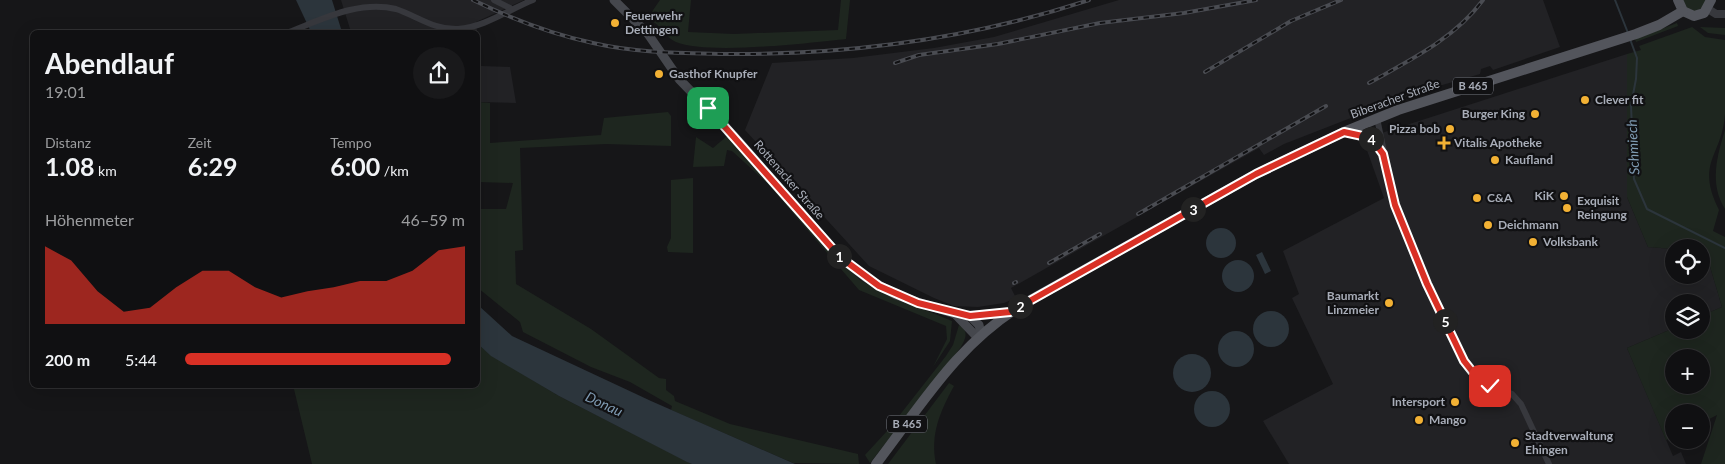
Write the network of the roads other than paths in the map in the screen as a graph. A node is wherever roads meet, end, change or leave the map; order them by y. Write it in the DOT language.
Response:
graph roads {
  1 [pos="494,0"];
  2 [pos="532,0"];
  3 [pos="614,0"];
  4 [pos="1678,0"];
  5 [pos="1709,4"];
  6 [pos="510,8"];
  7 [pos="1683,11"];
  8 [pos="1725,14"];
  9 [pos="294,30"];
  10 [pos="1377,118"];
  11 [pos="1344,132"];
  12 [pos="1383,154"];
  13 [pos="1010,312"];
  14 [pos="955,314"];
  15 [pos="970,316"];
  16 [pos="979,336"];
  17 [pos="878,462"];
  18 [pos="1549,464"];
  1 -- 6 [label="street"];
  2 -- 6 [label="street"];
  3 -- 14 [label="main road, Rottenacker Straße"];
  4 -- 7 [label="main road"];
  5 -- 7 [label="main road"];
  5 -- 8 [label="street"];
  6 -- 9 [label="street"];
  7 -- 10 [label="main road, Biberacher Straße / B 465"];
  10 -- 11 [label="main road, Biberacher Straße / B 465"];
  10 -- 12 [label="street"];
  11 -- 12 [label="street"];
  11 -- 13 [label="main road, Biberacher Straße / B 465"];
  12 -- 18 [label="street"];
  13 -- 15 [label="main road, Rottenacker Straße"];
  13 -- 16 [label="main road, B 465"];
  14 -- 15 [label="main road, Rottenacker Straße"];
  14 -- 16 [label="main road, Rottenacker Straße"];
  15 -- 16 [label="main road"];
  16 -- 17 [label="main road, B 465"];
}
